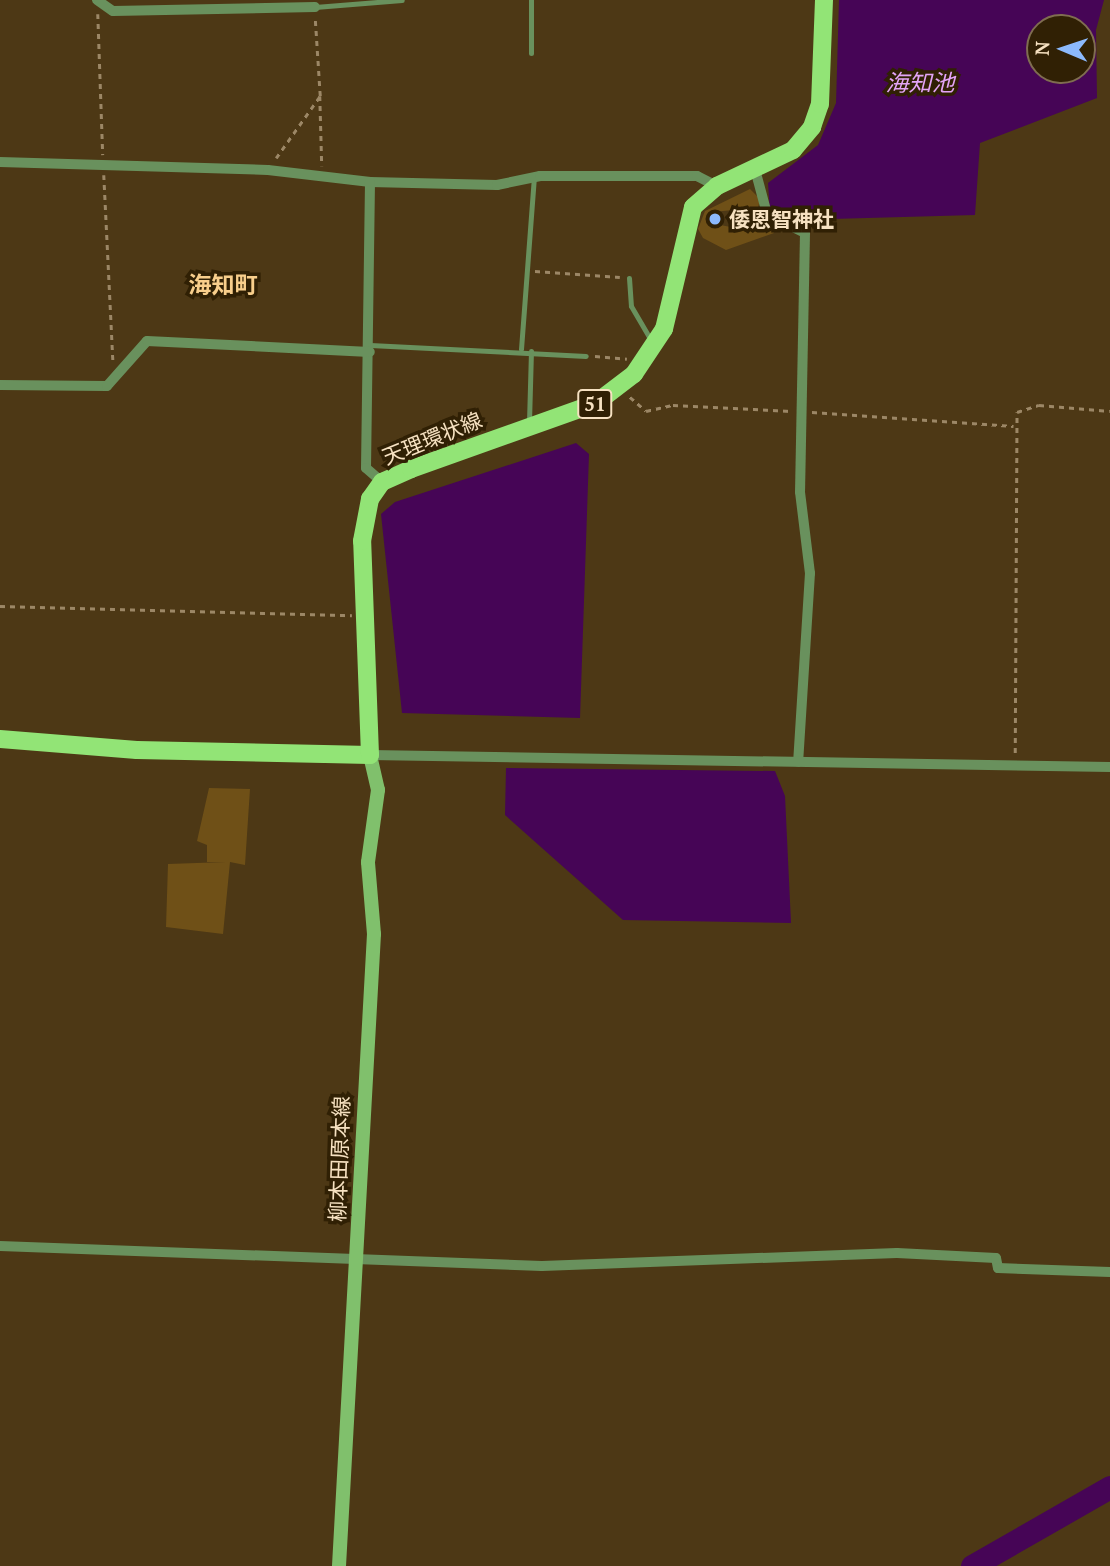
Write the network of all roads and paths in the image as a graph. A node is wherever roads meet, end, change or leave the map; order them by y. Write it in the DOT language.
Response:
graph roads {
  1 [pos="97,0"];
  2 [pos="402,0"];
  3 [pos="531,0"];
  4 [pos="824,0"];
  5 [pos="315,7"];
  6 [pos="531,52"];
  7 [pos="320,96"];
  8 [pos="0,163"];
  9 [pos="104,163"];
  10 [pos="268,170"];
  11 [pos="756,173"];
  12 [pos="323,178"];
  13 [pos="534,178"];
  14 [pos="370,182"];
  15 [pos="717,186"];
  16 [pos="529,270"];
  17 [pos="629,278"];
  18 [pos="370,348"];
  19 [pos="521,349"];
  20 [pos="531,351"];
  21 [pos="649,353"];
  22 [pos="586,356"];
  23 [pos="114,383"];
  24 [pos="0,385"];
  25 [pos="1110,411"];
  26 [pos="529,426"];
  27 [pos="382,482"];
  28 [pos="0,606"];
  29 [pos="366,615"];
  30 [pos="0,739"];
  31 [pos="370,755"];
  32 [pos="798,762"];
  33 [pos="1014,767"];
  34 [pos="1110,767"];
  35 [pos="0,1246"];
  36 [pos="356,1258"];
  37 [pos="1110,1272"];
  38 [pos="340,1566"];
  1 -- 5 [label="street"];
  1 -- 9 [label="path"];
  2 -- 5 [label="lane"];
  3 -- 6 [label="lane"];
  4 -- 11 [label="main road, 天理環状線 / 51"];
  5 -- 7 [label="path"];
  7 -- 10 [label="path"];
  7 -- 12 [label="path"];
  8 -- 9 [label="street"];
  9 -- 10 [label="street"];
  9 -- 23 [label="path"];
  10 -- 12 [label="street"];
  11 -- 15 [label="main road, 天理環状線 / 51"];
  11 -- 32 [label="street"];
  12 -- 14 [label="street"];
  13 -- 14 [label="street"];
  13 -- 15 [label="street"];
  13 -- 16 [label="lane"];
  14 -- 18 [label="street"];
  15 -- 21 [label="main road, 天理環状線 / 51"];
  16 -- 17 [label="path"];
  16 -- 19 [label="lane"];
  17 -- 21 [label="lane"];
  18 -- 19 [label="lane"];
  18 -- 23 [label="street"];
  18 -- 27 [label="street"];
  19 -- 20 [label="lane"];
  20 -- 22 [label="lane"];
  20 -- 26 [label="lane"];
  21 -- 22 [label="path"];
  21 -- 26 [label="main road, 天理環状線 / 51"];
  23 -- 24 [label="street"];
  25 -- 33 [label="path"];
  26 -- 27 [label="main road, 天理環状線 / 51"];
  27 -- 29 [label="main road, 天理環状線"];
  28 -- 29 [label="path"];
  29 -- 31 [label="main road, 天理環状線"];
  30 -- 31 [label="main road"];
  31 -- 32 [label="street"];
  31 -- 36 [label="main road, 柳本田原本線"];
  32 -- 33 [label="street"];
  33 -- 34 [label="street"];
  35 -- 36 [label="street"];
  36 -- 37 [label="street"];
  36 -- 38 [label="main road, 柳本田原本線"];
}
